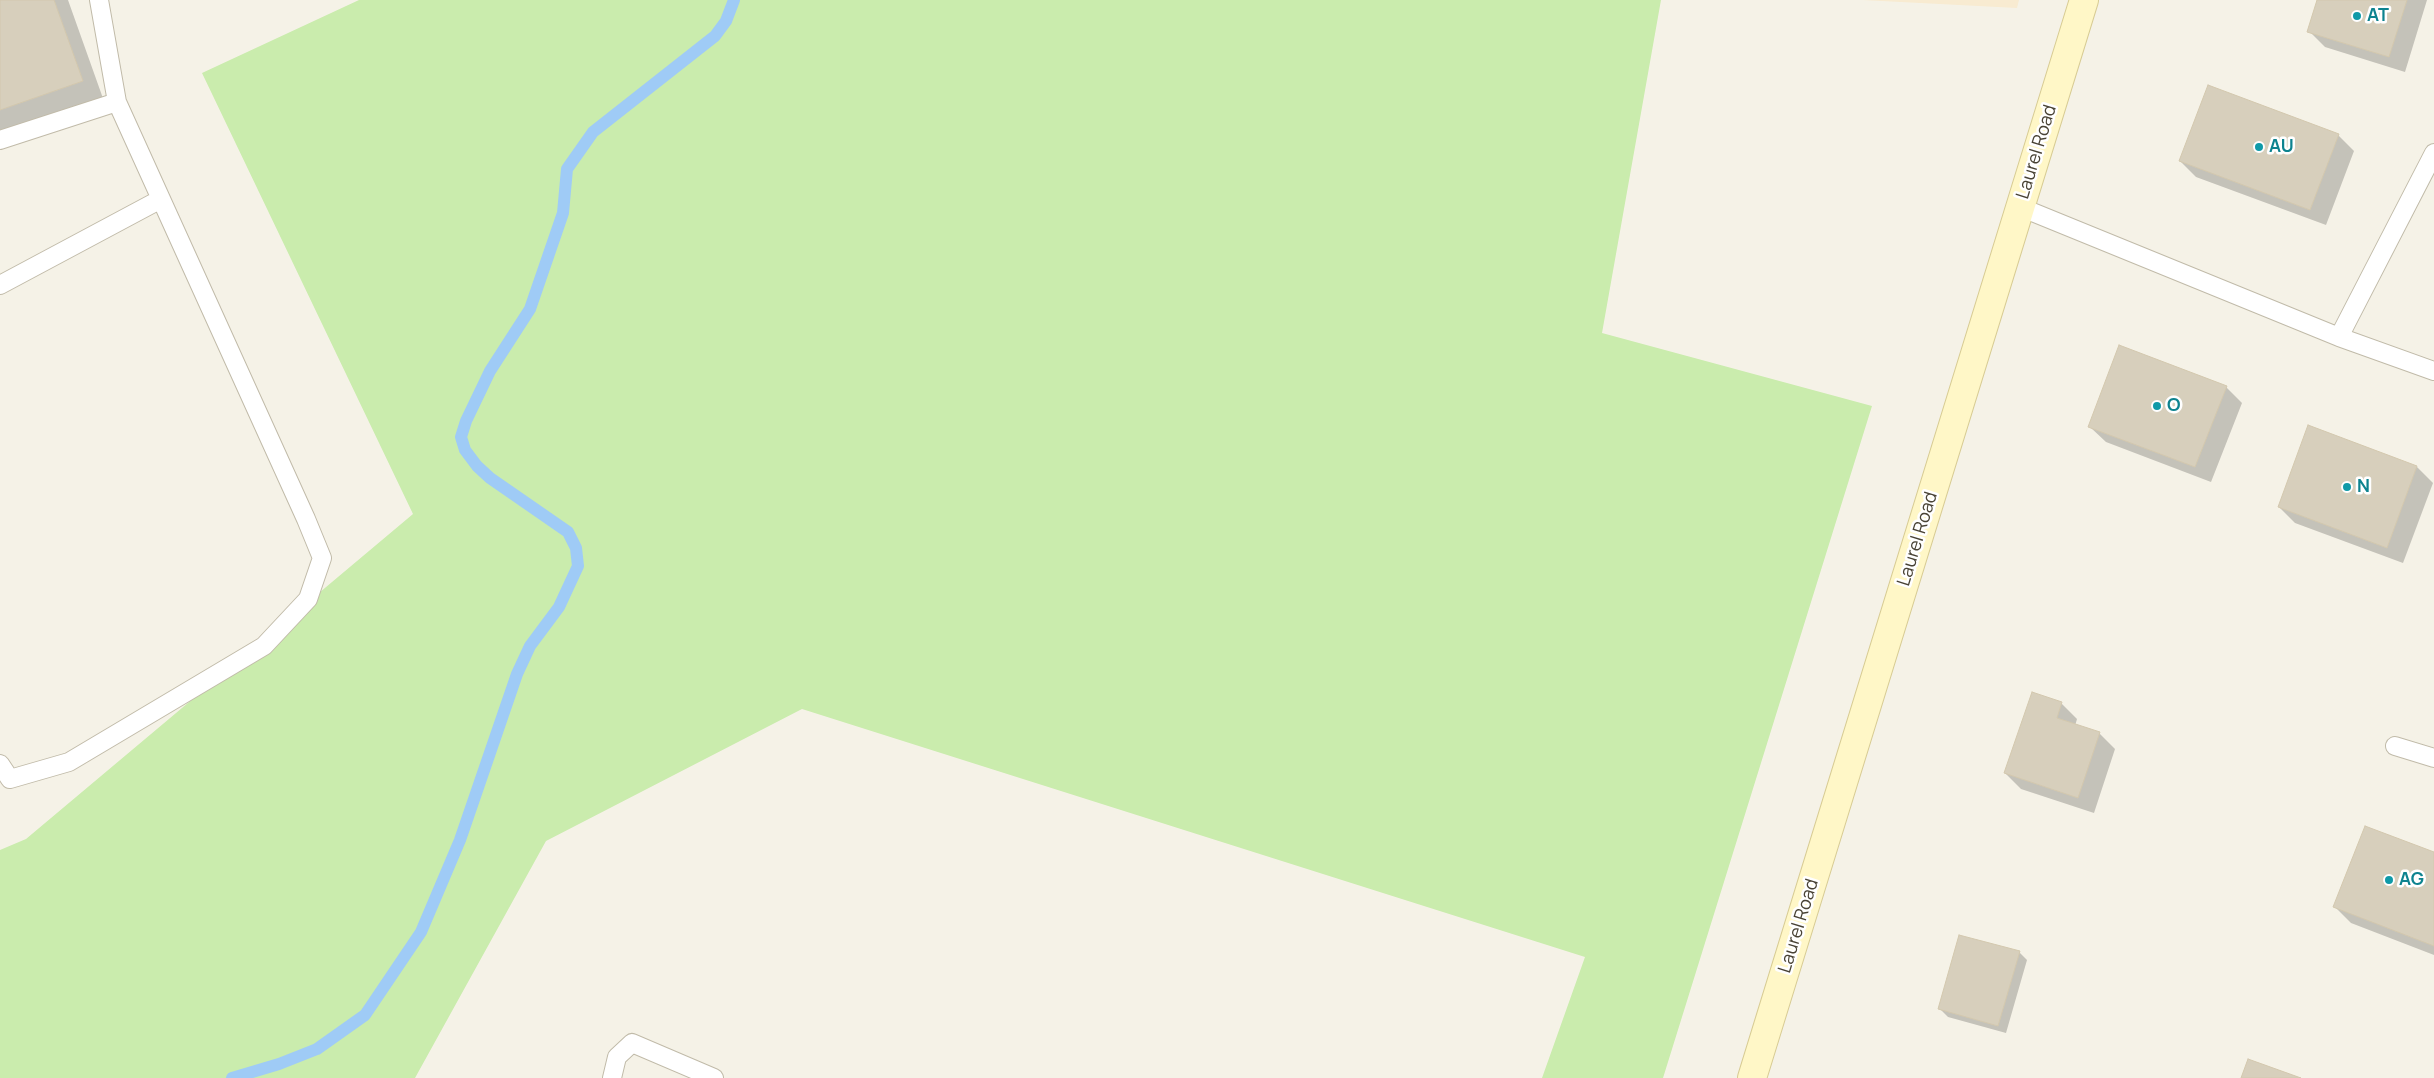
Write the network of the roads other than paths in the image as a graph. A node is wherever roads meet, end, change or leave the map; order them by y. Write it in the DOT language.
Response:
graph roads {
  1 [pos="99,0"];
  2 [pos="2084,0"];
  3 [pos="116,102"];
  4 [pos="0,140"];
  5 [pos="2434,153"];
  6 [pos="160,200"];
  7 [pos="2020,207"];
  8 [pos="0,285"];
  9 [pos="2339,338"];
  10 [pos="2434,371"];
  11 [pos="2395,746"];
  12 [pos="2434,758"];
  13 [pos="0,764"];
  14 [pos="612,1078"];
  15 [pos="714,1078"];
  16 [pos="1752,1078"];
  1 -- 3 [label="lane"];
  2 -- 7 [label="main road, Laurel Road"];
  3 -- 4 [label="lane"];
  3 -- 6 [label="lane"];
  5 -- 9 [label="lane"];
  6 -- 8 [label="lane"];
  6 -- 13 [label="lane"];
  7 -- 9 [label="lane"];
  7 -- 16 [label="main road, Laurel Road"];
  9 -- 10 [label="lane"];
  11 -- 12 [label="lane"];
  14 -- 15 [label="lane"];
}
